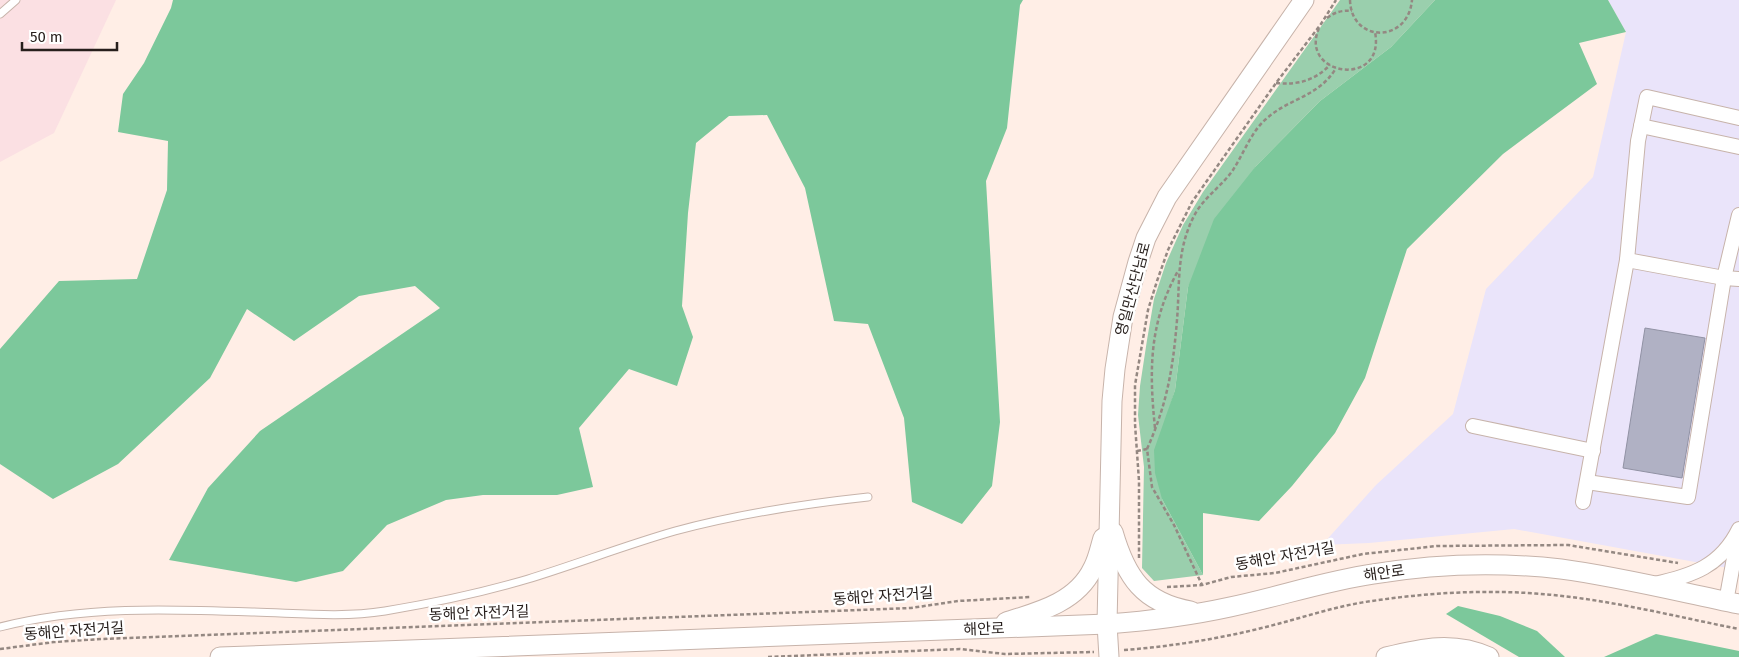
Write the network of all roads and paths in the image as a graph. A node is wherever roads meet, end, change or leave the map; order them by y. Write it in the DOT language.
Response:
graph roads {
  1 [pos="16,0"];
  2 [pos="1304,0"];
  3 [pos="1336,0"];
  4 [pos="1350,0"];
  5 [pos="1412,0"];
  6 [pos="1352,11"];
  7 [pos="0,14"];
  8 [pos="1321,24"];
  9 [pos="1375,32"];
  10 [pos="1330,66"];
  11 [pos="1336,68"];
  12 [pos="1276,83"];
  13 [pos="1739,118"];
  14 [pos="1641,126"];
  15 [pos="1739,147"];
  16 [pos="1739,214"];
  17 [pos="1627,260"];
  18 [pos="1179,270"];
  19 [pos="1724,278"];
  20 [pos="1739,279"];
  21 [pos="1473,426"];
  22 [pos="1155,431"];
  23 [pos="1147,449"];
  24 [pos="1137,451"];
  25 [pos="1593,451"];
  26 [pos="1587,482"];
  27 [pos="868,498"];
  28 [pos="1583,502"];
  29 [pos="1109,518"];
  30 [pos="1739,530"];
  31 [pos="1139,559"];
  32 [pos="1684,564"];
  33 [pos="1649,585"];
  34 [pos="1202,586"];
  35 [pos="1167,587"];
  36 [pos="1032,597"];
  37 [pos="1732,603"];
  38 [pos="1202,613"];
  39 [pos="1107,624"];
  40 [pos="0,627"];
  41 [pos="984,629"];
  42 [pos="1739,629"];
  43 [pos="0,649"];
  44 [pos="1108,654"];
  45 [pos="220,657"];
  46 [pos="768,657"];
  47 [pos="1386,657"];
  48 [pos="1489,657"];
  1 -- 7 [label="lane"];
  2 -- 29 [label="street, 영일만산단남로"];
  3 -- 8 [label="path"];
  4 -- 6 [label="path"];
  5 -- 9 [label="path"];
  6 -- 8 [label="path"];
  6 -- 9 [label="path"];
  8 -- 10 [label="path"];
  8 -- 12 [label="path"];
  9 -- 11 [label="path"];
  10 -- 11 [label="path"];
  10 -- 12 [label="path"];
  11 -- 18 [label="path"];
  12 -- 24 [label="path"];
  13 -- 14 [label="street"];
  14 -- 15 [label="street"];
  14 -- 17 [label="street"];
  16 -- 19 [label="street"];
  17 -- 19 [label="street"];
  17 -- 25 [label="street"];
  18 -- 22 [label="path"];
  18 -- 22 [label="path"];
  19 -- 20 [label="street"];
  19 -- 26 [label="street"];
  21 -- 25 [label="street"];
  22 -- 23 [label="path"];
  23 -- 24 [label="path"];
  23 -- 34 [label="path"];
  24 -- 31 [label="path"];
  25 -- 26 [label="street"];
  26 -- 28 [label="street"];
  27 -- 40 [label="lane"];
  29 -- 38 [label="street"];
  29 -- 39 [label="street, 영일만산단남로"];
  29 -- 41 [label="street"];
  30 -- 33 [label="street"];
  30 -- 37 [label="street"];
  32 -- 34 [label="path, 동해안 자전거길"];
  33 -- 37 [label="street, 해안로"];
  33 -- 38 [label="street, 해안로"];
  34 -- 35 [label="path, 동해안 자전거길"];
  36 -- 43 [label="path, 동해안 자전거길"];
  38 -- 39 [label="street, 해안로"];
  39 -- 41 [label="street, 해안로"];
  39 -- 44 [label="street, 영일만산단남로"];
  41 -- 45 [label="street, 해안로"];
  42 -- 44 [label="path"];
  44 -- 46 [label="path"];
  47 -- 48 [label="street"];
}
